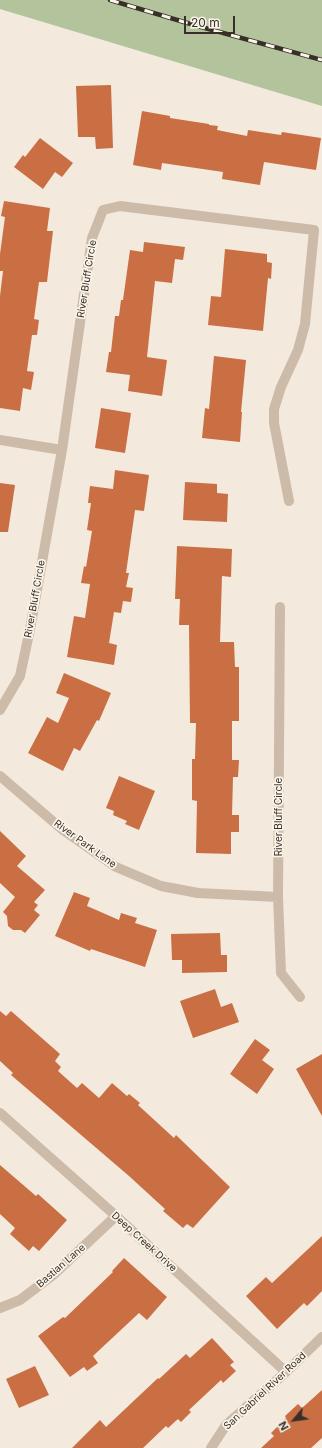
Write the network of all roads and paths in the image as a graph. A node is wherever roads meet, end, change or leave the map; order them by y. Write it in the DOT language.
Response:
graph roads {
  1 [pos="0,440"];
  2 [pos="62,450"];
  3 [pos="289,501"];
  4 [pos="280,607"];
  5 [pos="0,710"];
  6 [pos="0,776"];
  7 [pos="278,897"];
  8 [pos="300,997"];
  9 [pos="0,1113"];
  10 [pos="116,1216"];
  11 [pos="0,1308"];
  12 [pos="322,1337"];
  13 [pos="286,1372"];
  14 [pos="211,1448"];
  1 -- 2 [label="street"];
  2 -- 3 [label="street, River Bluff Circle"];
  2 -- 5 [label="street, River Bluff Circle"];
  4 -- 7 [label="street, River Bluff Circle"];
  6 -- 7 [label="street, River Park Lane"];
  7 -- 8 [label="street, River Bluff Circle"];
  9 -- 10 [label="street, Deep Creek Drive"];
  10 -- 11 [label="street, Bastian Lane"];
  10 -- 13 [label="street, Deep Creek Drive"];
  12 -- 13 [label="street, San Gabriel River Road"];
  13 -- 14 [label="street, San Gabriel River Road"];
}
